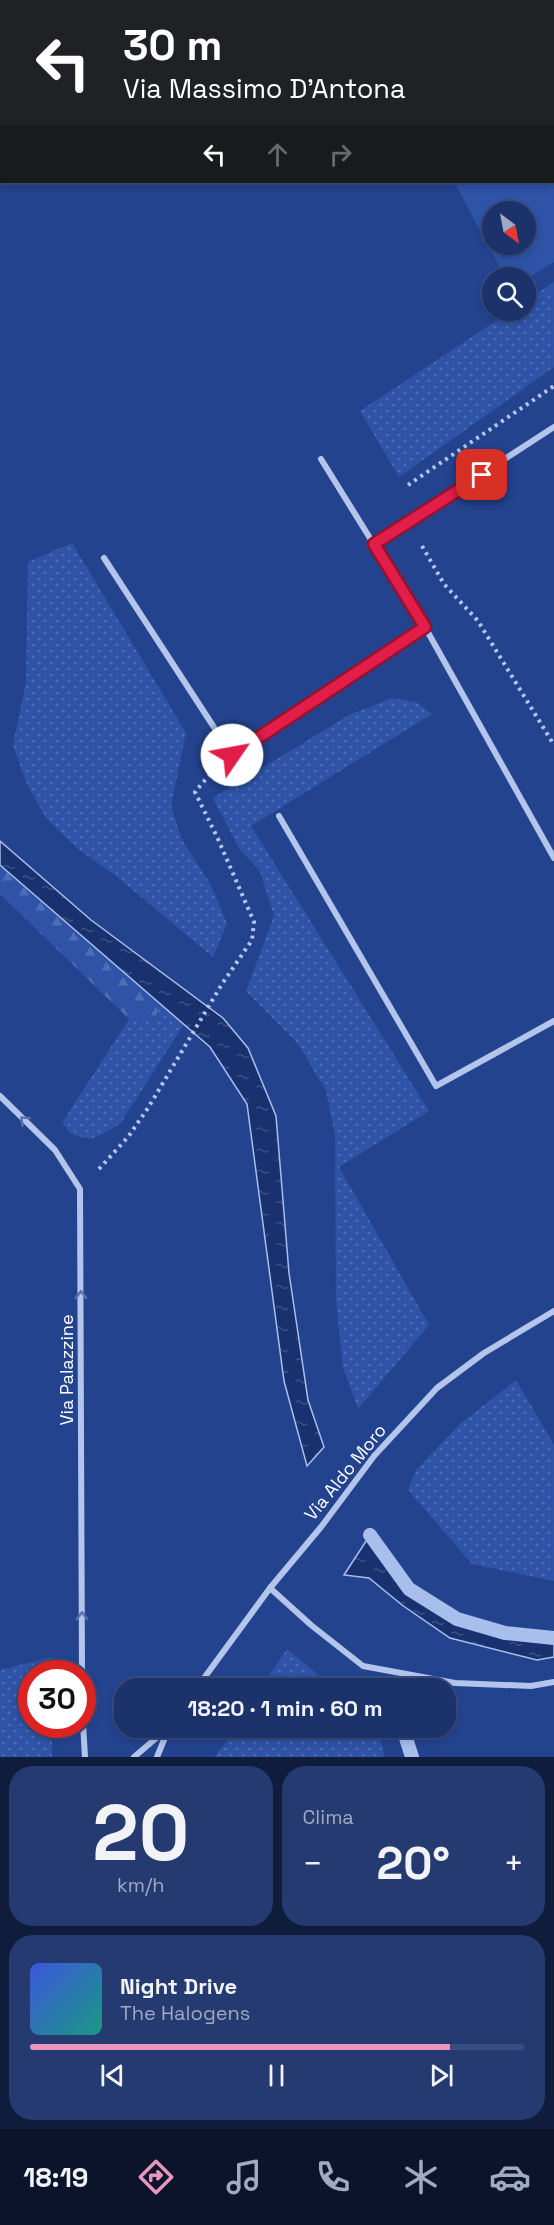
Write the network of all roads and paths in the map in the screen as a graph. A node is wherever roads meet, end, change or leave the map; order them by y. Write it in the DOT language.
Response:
graph roads {
  1 [pos="554,428"];
  2 [pos="321,459"];
  3 [pos="374,544"];
  4 [pos="104,558"];
  5 [pos="444,584"];
  6 [pos="425,627"];
  7 [pos="554,745"];
  8 [pos="232,755"];
  9 [pos="279,816"];
  10 [pos="554,858"];
  11 [pos="554,1021"];
  12 [pos="0,1096"];
  13 [pos="80,1189"];
  14 [pos="554,1311"];
  15 [pos="270,1588"];
  16 [pos="82,1660"];
  17 [pos="204,1678"];
  18 [pos="554,1682"];
  19 [pos="84,1738"];
  20 [pos="156,1738"];
  21 [pos="164,1738"];
  22 [pos="85,1757"];
  23 [pos="134,1757"];
  24 [pos="157,1757"];
  1 -- 3 [label="street"];
  2 -- 3 [label="street"];
  3 -- 6 [label="street"];
  4 -- 8 [label="street"];
  5 -- 7 [label="path"];
  6 -- 8 [label="street"];
  6 -- 10 [label="street"];
  8 -- 13 [label="path"];
  9 -- 11 [label="street"];
  13 -- 12 [label="street, one-way"];
  16 -- 13 [label="street, Via Palazzine, one-way"];
  14 -- 15 [label="street, Via Aldo Moro"];
  15 -- 17 [label="street, Via Aldo Moro"];
  15 -- 18 [label="street"];
  19 -- 22 [label="street"];
  20 -- 23 [label="street"];
  21 -- 24 [label="street"];
}
